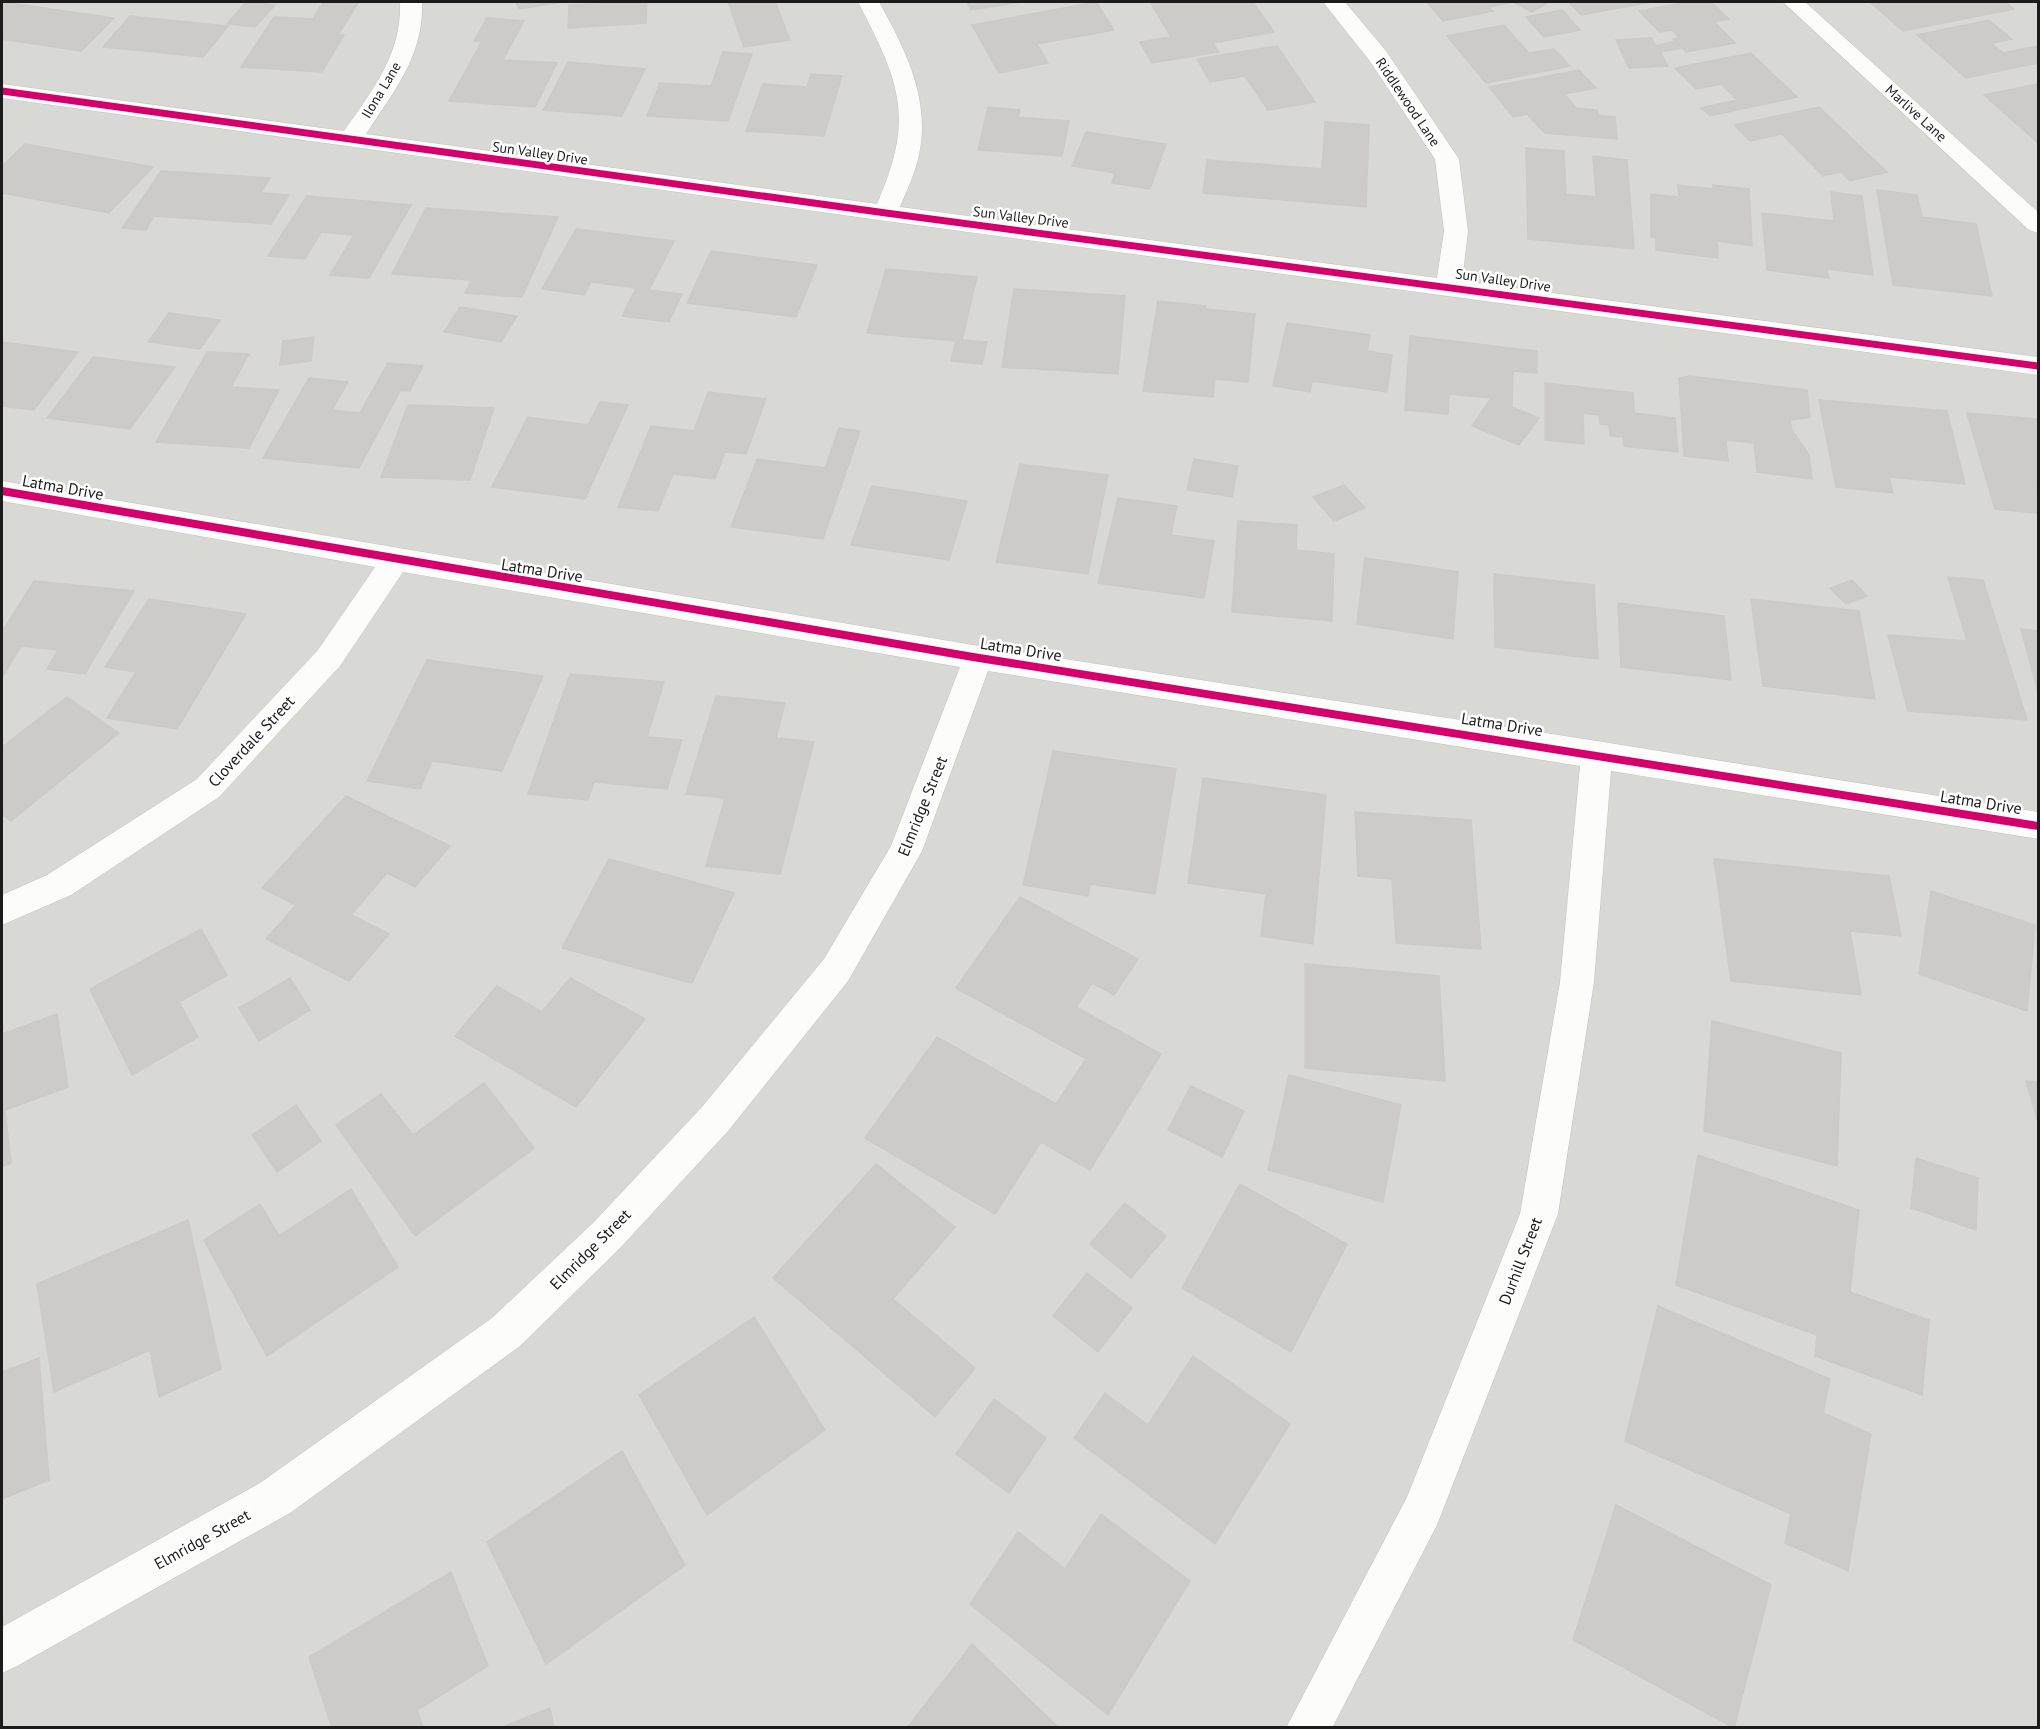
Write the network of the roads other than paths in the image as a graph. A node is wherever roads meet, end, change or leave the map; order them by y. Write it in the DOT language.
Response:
graph roads {
  1 [pos="411,2"];
  2 [pos="869,2"];
  3 [pos="1334,2"];
  4 [pos="1793,2"];
  5 [pos="2,91"];
  6 [pos="350,140"];
  7 [pos="886,213"];
  8 [pos="2038,225"];
  9 [pos="1449,286"];
  10 [pos="2038,366"];
  11 [pos="2,491"];
  12 [pos="395,561"];
  13 [pos="978,658"];
  14 [pos="1597,754"];
  15 [pos="2038,826"];
  16 [pos="2,910"];
  17 [pos="2,1651"];
  18 [pos="1308,1728"];
  1 -- 6 [label="street, Ilona Lane"];
  2 -- 7 [label="street"];
  3 -- 9 [label="street, Riddlewood Lane"];
  4 -- 8 [label="street, Marlive Lane"];
  5 -- 6 [label="street, Sun Valley Drive"];
  6 -- 7 [label="street, Sun Valley Drive"];
  7 -- 9 [label="street, Sun Valley Drive"];
  9 -- 10 [label="street, Sun Valley Drive"];
  11 -- 12 [label="street, Latma Drive"];
  12 -- 13 [label="street, Latma Drive"];
  12 -- 16 [label="street, Cloverdale Street"];
  13 -- 14 [label="street, Latma Drive"];
  13 -- 17 [label="street, Elmridge Street"];
  14 -- 15 [label="street, Latma Drive"];
  14 -- 18 [label="street, Durhill Street"];
}
